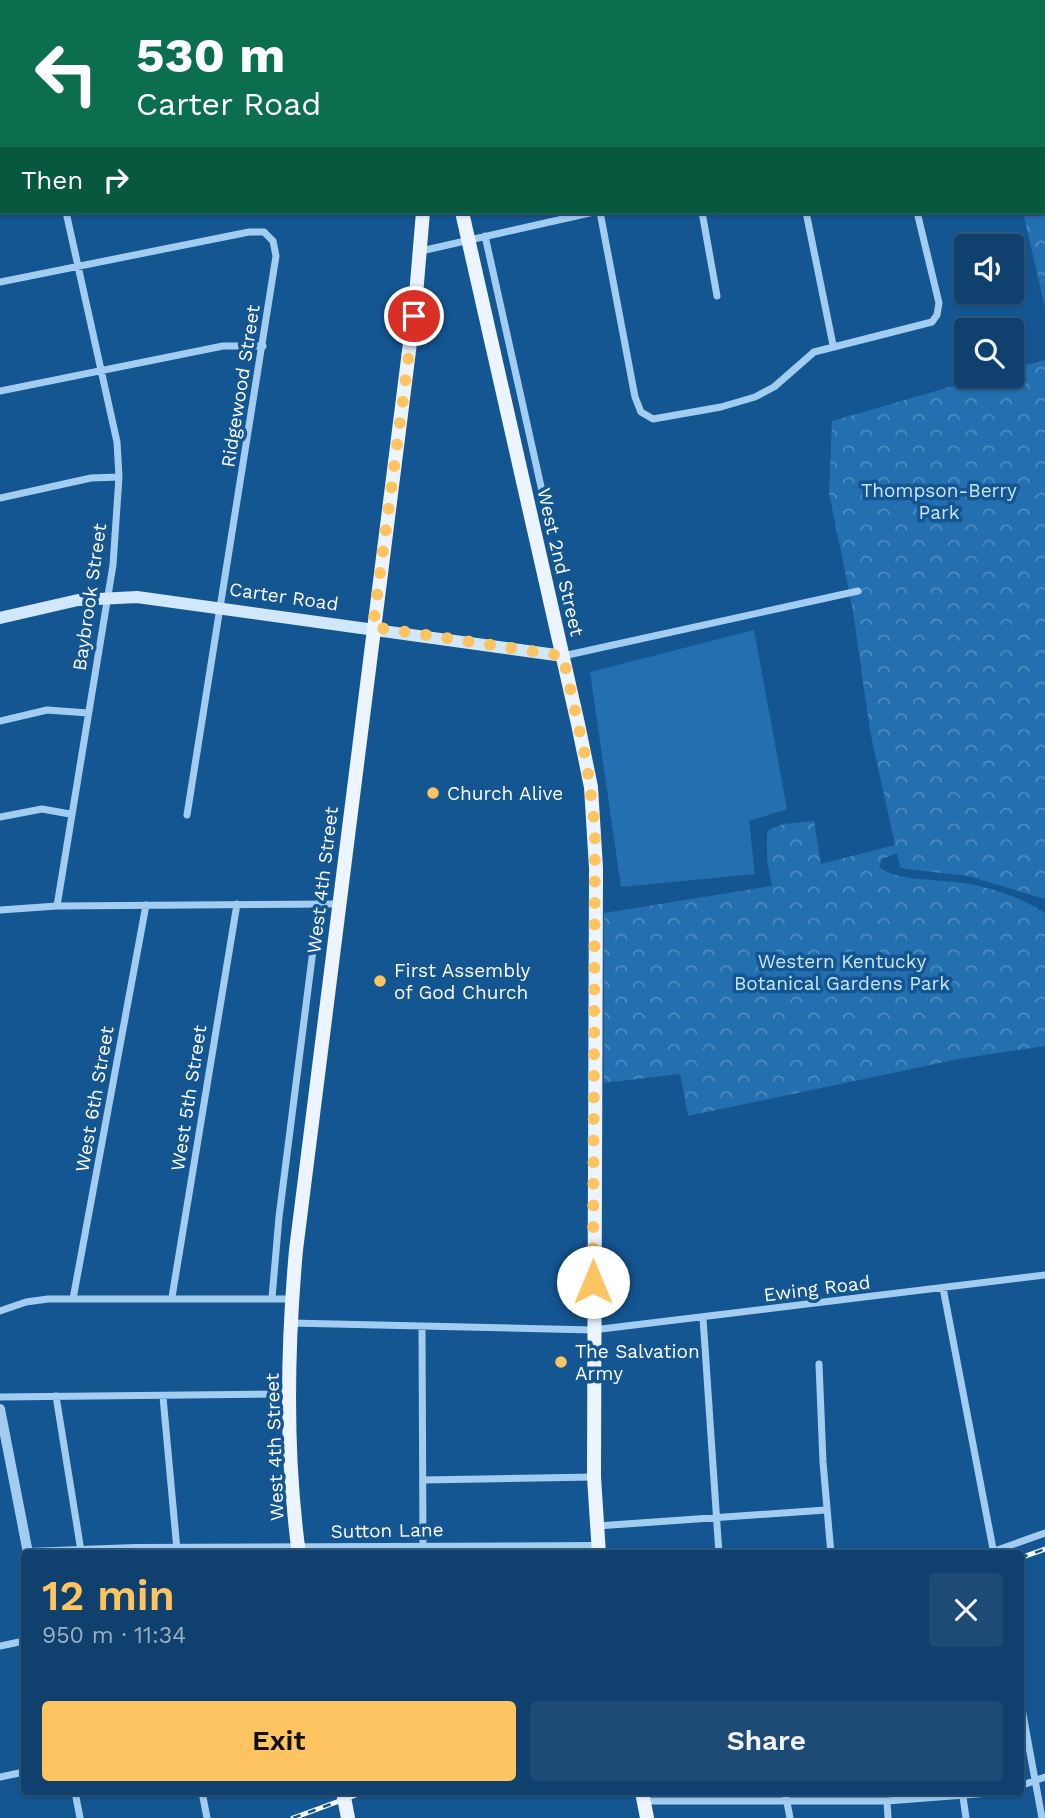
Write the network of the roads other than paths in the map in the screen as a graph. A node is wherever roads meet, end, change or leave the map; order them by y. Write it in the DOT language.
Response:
graph roads {
  1 [pos="66,214"];
  2 [pos="423,214"];
  3 [pos="462,214"];
  4 [pos="585,214"];
  5 [pos="600,214"];
  6 [pos="702,214"];
  7 [pos="806,214"];
  8 [pos="917,214"];
  9 [pos="485,236"];
  10 [pos="468,240"];
  11 [pos="421,251"];
  12 [pos="78,266"];
  13 [pos="0,282"];
  14 [pos="717,296"];
  15 [pos="833,345"];
  16 [pos="263,346"];
  17 [pos="99,371"];
  18 [pos="0,391"];
  19 [pos="534,460"];
  20 [pos="519,462"];
  21 [pos="119,477"];
  22 [pos="542,491"];
  23 [pos="0,498"];
  24 [pos="859,591"];
  25 [pos="108,597"];
  26 [pos="221,607"];
  27 [pos="0,618"];
  28 [pos="373,627"];
  29 [pos="563,656"];
  30 [pos="88,713"];
  31 [pos="0,721"];
  32 [pos="70,814"];
  33 [pos="187,815"];
  34 [pos="0,817"];
  35 [pos="319,903"];
  36 [pos="237,904"];
  37 [pos="339,904"];
  38 [pos="146,905"];
  39 [pos="57,906"];
  40 [pos="0,910"];
  41 [pos="1045,1275"];
  42 [pos="943,1288"];
  43 [pos="172,1297"];
  44 [pos="272,1298"];
  45 [pos="73,1299"];
  46 [pos="292,1299"];
  47 [pos="0,1311"];
  48 [pos="703,1318"];
  49 [pos="290,1323"];
  50 [pos="422,1328"];
  51 [pos="593,1330"];
  52 [pos="819,1363"];
  53 [pos="289,1394"];
  54 [pos="56,1396"];
  55 [pos="0,1397"];
  56 [pos="163,1397"];
  57 [pos="0,1409"];
  58 [pos="594,1477"];
  59 [pos="423,1480"];
  60 [pos="827,1510"];
  61 [pos="716,1516"];
  62 [pos="596,1527"];
  63 [pos="1045,1533"];
  64 [pos="423,1547"];
  65 [pos="27,1550"];
  66 [pos="81,1550"];
  67 [pos="177,1550"];
  68 [pos="299,1550"];
  69 [pos="330,1550"];
  70 [pos="598,1550"];
  71 [pos="719,1550"];
  72 [pos="831,1550"];
  73 [pos="990,1550"];
  74 [pos="999,1550"];
  75 [pos="21,1642"];
  76 [pos="0,1646"];
  77 [pos="1024,1718"];
  78 [pos="21,1773"];
  79 [pos="0,1777"];
  80 [pos="1045,1777"];
  81 [pos="1036,1780"];
  82 [pos="1024,1784"];
  83 [pos="76,1795"];
  84 [pos="203,1795"];
  85 [pos="344,1795"];
  86 [pos="786,1795"];
  87 [pos="843,1795"];
  88 [pos="979,1795"];
  89 [pos="904,1796"];
  90 [pos="643,1797"];
  91 [pos="963,1797"];
  92 [pos="787,1801"];
  93 [pos="844,1801"];
  94 [pos="887,1801"];
  95 [pos="80,1818"];
  96 [pos="207,1818"];
  97 [pos="348,1818"];
  98 [pos="647,1818"];
  99 [pos="790,1818"];
  100 [pos="888,1818"];
  101 [pos="966,1818"];
  102 [pos="1042,1818"];
  1 -- 12 [label="street, Baybrook Street"];
  2 -- 11 [label="main road, West 4th Street"];
  3 -- 10 [label="main road, West 2nd Street"];
  4 -- 9 [label="street"];
  5 -- 15 [label="street"];
  6 -- 14 [label="street"];
  7 -- 15 [label="street"];
  8 -- 15 [label="street"];
  9 -- 10 [label="street"];
  9 -- 19 [label="street, West 2nd Street"];
  10 -- 11 [label="street"];
  10 -- 20 [label="main road, West 2nd Street"];
  11 -- 28 [label="main road, West 4th Street"];
  12 -- 13 [label="street, Ridgewood Street"];
  12 -- 16 [label="street, Ridgewood Street"];
  12 -- 17 [label="street, Baybrook Street"];
  16 -- 17 [label="street"];
  16 -- 26 [label="street, Ridgewood Street"];
  17 -- 18 [label="street"];
  17 -- 21 [label="street, Baybrook Street"];
  19 -- 20 [label="street"];
  19 -- 22 [label="street, West 2nd Street"];
  20 -- 29 [label="main road, West 2nd Street"];
  21 -- 23 [label="street"];
  21 -- 25 [label="street, Baybrook Street"];
  24 -- 29 [label="street"];
  25 -- 26 [label="main road, Carter Road"];
  25 -- 27 [label="main road, Carter Road"];
  25 -- 30 [label="street, Baybrook Street"];
  26 -- 28 [label="main road, Carter Road"];
  26 -- 33 [label="street, Ridgewood Street"];
  28 -- 29 [label="main road, Carter Road"];
  28 -- 37 [label="main road, West 4th Street"];
  29 -- 51 [label="main road, West 2nd Street"];
  30 -- 31 [label="street"];
  30 -- 32 [label="street, Baybrook Street"];
  32 -- 34 [label="street"];
  32 -- 39 [label="street, Baybrook Street"];
  35 -- 36 [label="street"];
  35 -- 37 [label="street"];
  35 -- 44 [label="street, West 4th Street"];
  36 -- 38 [label="street"];
  36 -- 43 [label="street, West 5th Street"];
  37 -- 46 [label="main road, West 4th Street"];
  38 -- 39 [label="street"];
  38 -- 45 [label="street, West 6th Street"];
  39 -- 40 [label="street"];
  41 -- 42 [label="street, Ewing Road"];
  42 -- 48 [label="street, Ewing Road"];
  42 -- 73 [label="street"];
  43 -- 44 [label="street"];
  43 -- 45 [label="street"];
  44 -- 46 [label="street"];
  45 -- 47 [label="street"];
  46 -- 49 [label="main road, West 4th Street"];
  48 -- 51 [label="street, Ewing Road"];
  48 -- 61 [label="street"];
  49 -- 50 [label="street, Ewing Road"];
  49 -- 53 [label="main road, West 4th Street"];
  50 -- 51 [label="street, Ewing Road"];
  50 -- 59 [label="street"];
  51 -- 58 [label="main road, West 2nd Street"];
  52 -- 60 [label="street"];
  53 -- 56 [label="street"];
  53 -- 68 [label="main road, West 4th Street"];
  54 -- 55 [label="street"];
  54 -- 56 [label="street"];
  54 -- 66 [label="street"];
  56 -- 67 [label="street"];
  57 -- 65 [label="street"];
  58 -- 59 [label="street"];
  58 -- 62 [label="main road, West 2nd Street"];
  59 -- 64 [label="street"];
  60 -- 61 [label="street"];
  60 -- 72 [label="street"];
  61 -- 62 [label="street"];
  61 -- 71 [label="street"];
  62 -- 70 [label="main road, West 2nd Street"];
  63 -- 74 [label="street"];
  64 -- 69 [label="street, Sutton Lane"];
  64 -- 70 [label="street, Sutton Lane"];
  75 -- 76 [label="street"];
  77 -- 81 [label="street"];
  78 -- 79 [label="street"];
  80 -- 81 [label="street"];
  81 -- 82 [label="street"];
  81 -- 102 [label="street"];
  83 -- 95 [label="street"];
  84 -- 96 [label="street"];
  85 -- 97 [label="main road, bridge"];
  86 -- 92 [label="street"];
  87 -- 93 [label="street"];
  88 -- 91 [label="street"];
  89 -- 91 [label="street"];
  89 -- 94 [label="street"];
  90 -- 92 [label="street"];
  90 -- 98 [label="main road"];
  91 -- 101 [label="street"];
  92 -- 93 [label="street"];
  92 -- 99 [label="street"];
  93 -- 94 [label="street"];
  94 -- 100 [label="street"];
}
